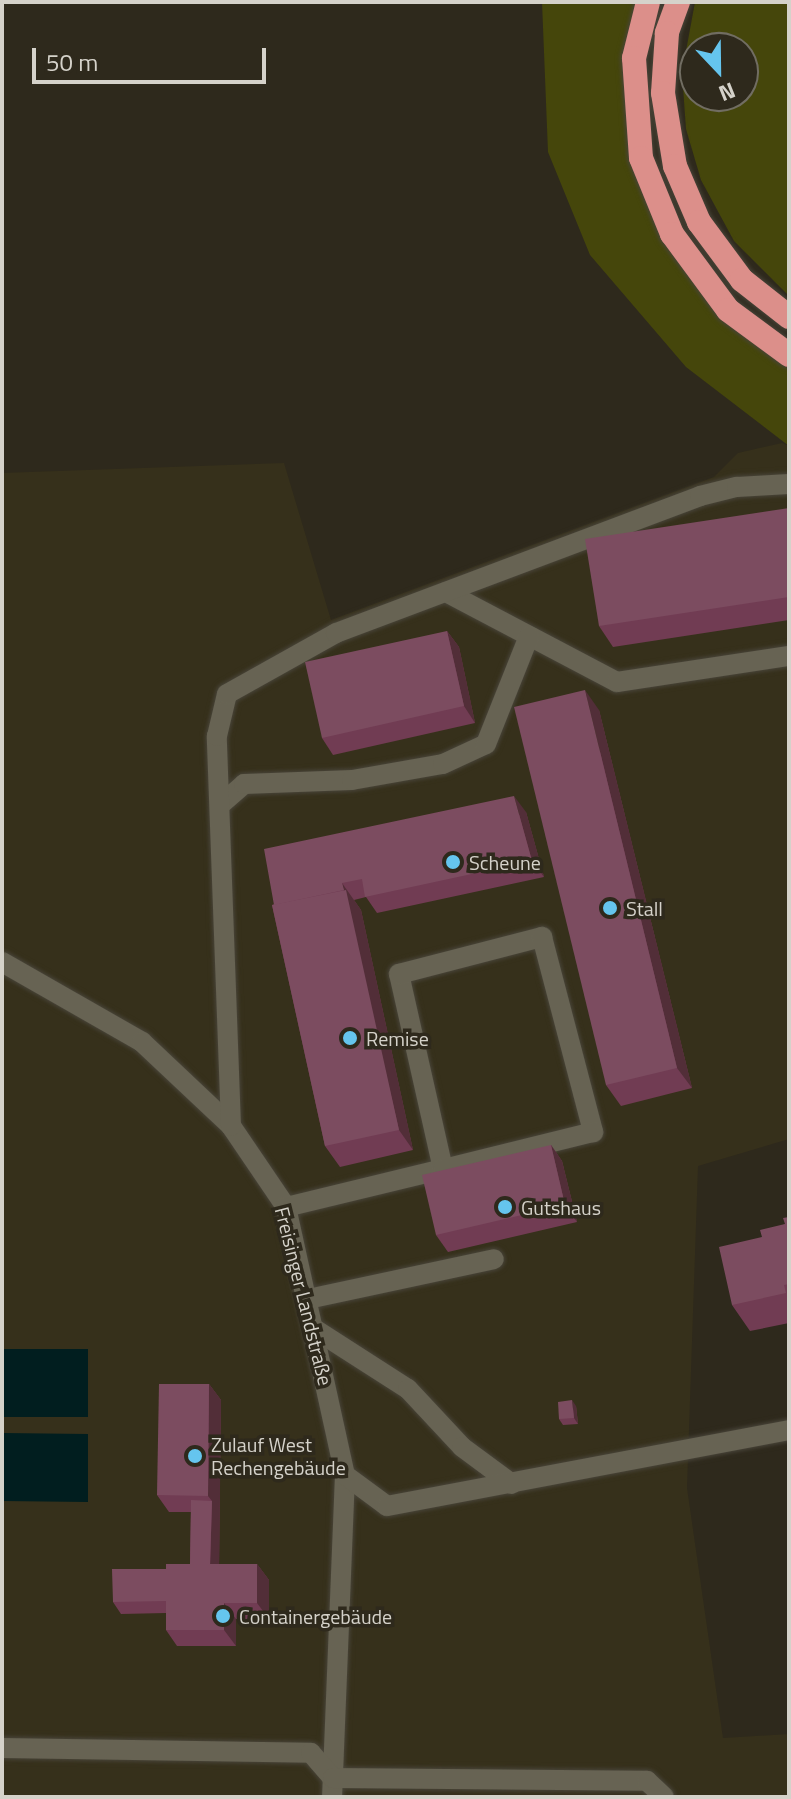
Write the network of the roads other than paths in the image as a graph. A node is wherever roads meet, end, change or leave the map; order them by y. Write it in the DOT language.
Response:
graph roads {
  1 [pos="648,2"];
  2 [pos="678,2"];
  3 [pos="789,317"];
  4 [pos="789,355"];
  5 [pos="789,484"];
  6 [pos="446,592"];
  7 [pos="529,636"];
  8 [pos="789,656"];
  9 [pos="220,805"];
  10 [pos="2,962"];
  11 [pos="231,1126"];
  12 [pos="443,1169"];
  13 [pos="286,1207"];
  14 [pos="494,1259"];
  15 [pos="308,1299"];
  16 [pos="316,1330"];
  17 [pos="789,1430"];
  18 [pos="345,1475"];
  19 [pos="512,1484"];
  20 [pos="2,1748"];
  21 [pos="332,1788"];
  22 [pos="664,1797"];
  1 -- 4 [label="highway"];
  2 -- 3 [label="highway"];
  5 -- 6 [label="lane"];
  6 -- 7 [label="lane"];
  6 -- 9 [label="lane"];
  7 -- 8 [label="lane"];
  7 -- 9 [label="lane"];
  9 -- 11 [label="lane"];
  10 -- 11 [label="lane, Freisinger Landstraße"];
  11 -- 13 [label="lane, Freisinger Landstraße"];
  12 -- 12 [label="lane"];
  12 -- 13 [label="lane"];
  13 -- 15 [label="lane, Freisinger Landstraße"];
  14 -- 15 [label="lane"];
  15 -- 16 [label="lane, Freisinger Landstraße"];
  16 -- 18 [label="lane, Freisinger Landstraße"];
  16 -- 19 [label="lane"];
  17 -- 19 [label="lane"];
  18 -- 19 [label="lane"];
  18 -- 21 [label="lane, Freisinger Landstraße"];
  20 -- 21 [label="lane"];
  21 -- 22 [label="lane"];
}
